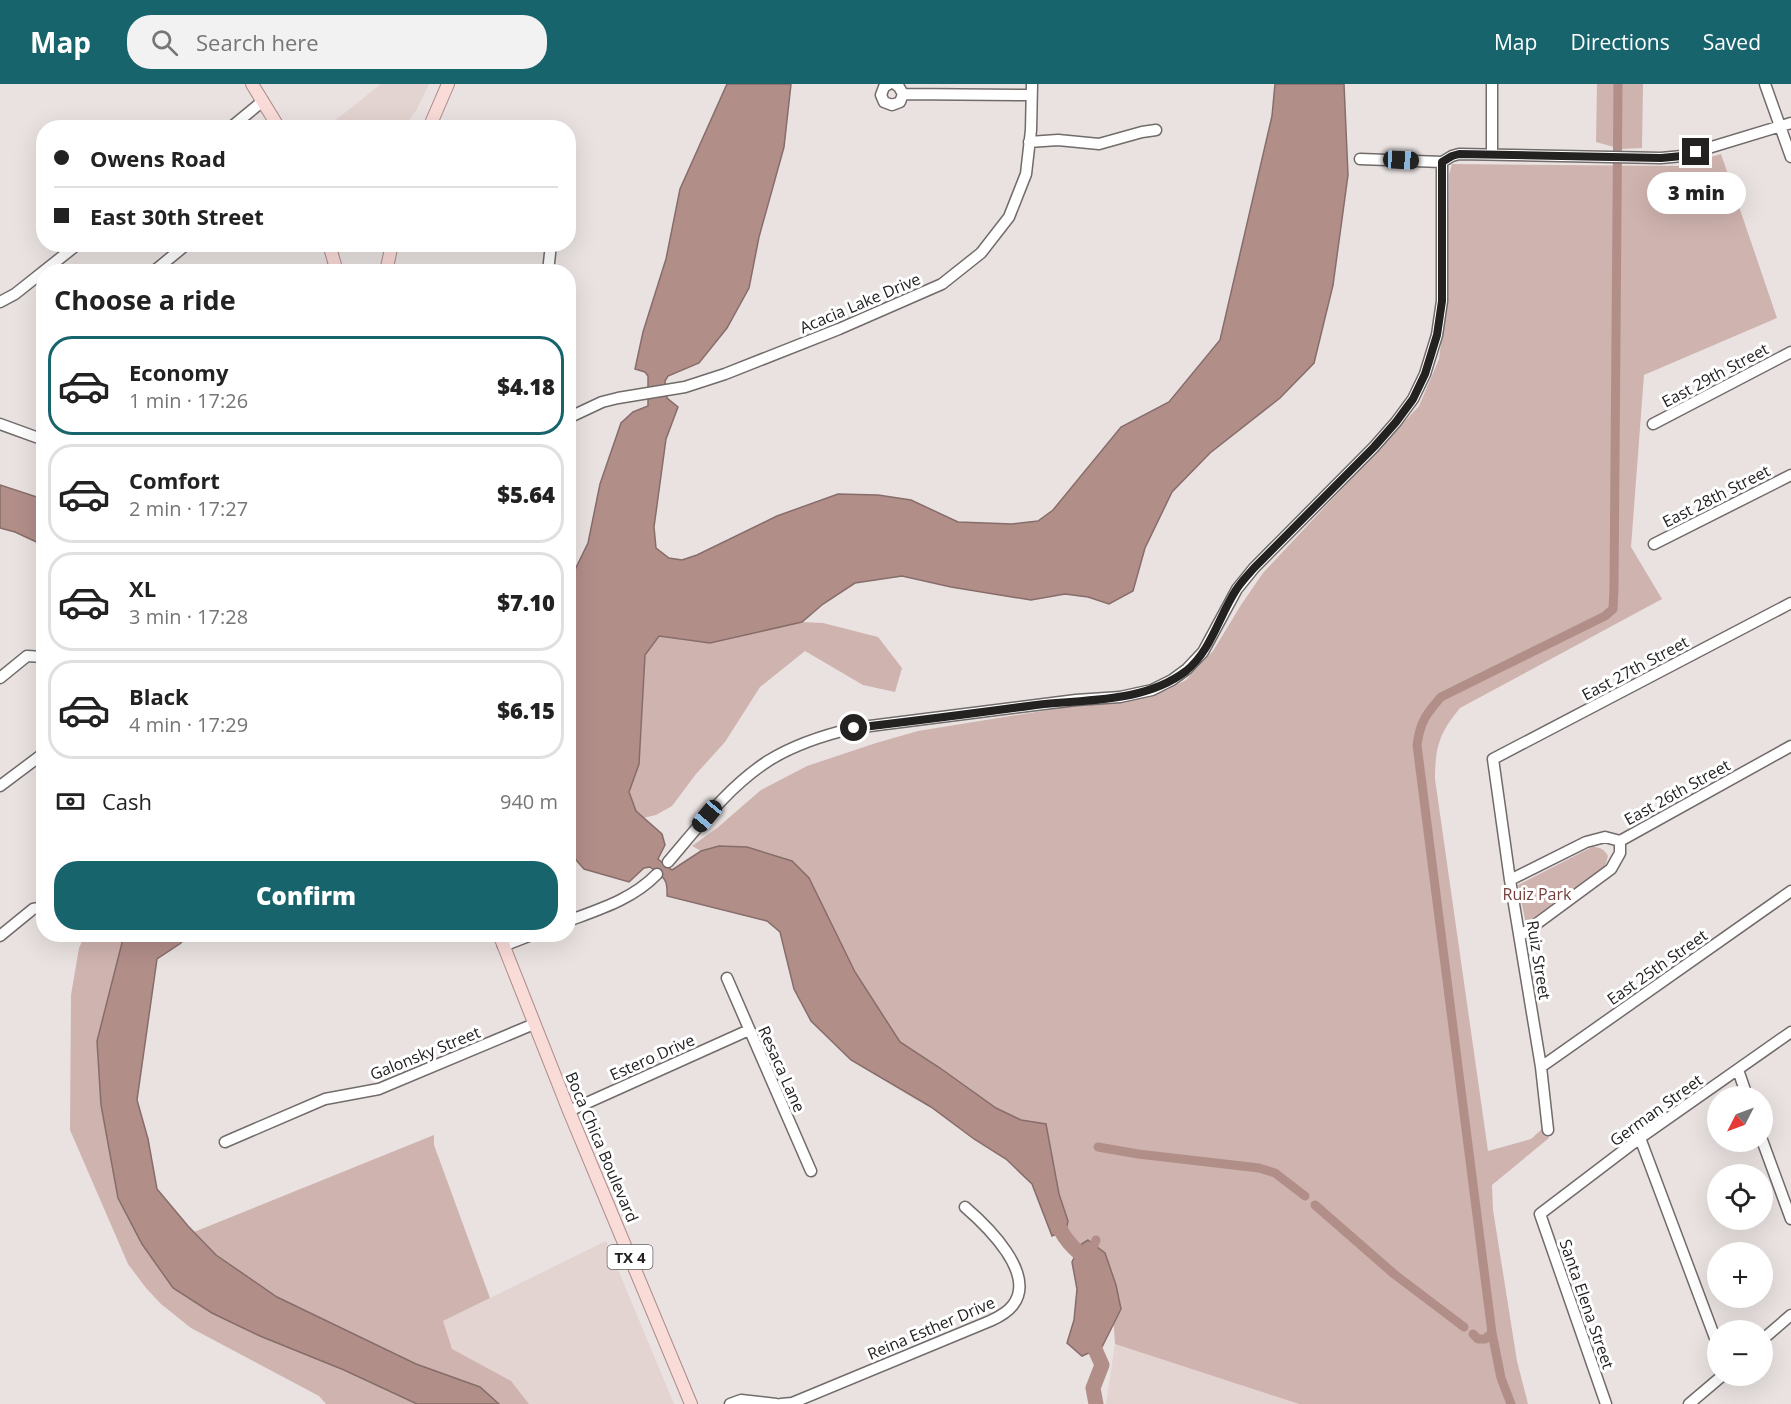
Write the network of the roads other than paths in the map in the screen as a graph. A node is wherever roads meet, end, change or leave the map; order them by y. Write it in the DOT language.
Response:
graph roads {
  1 [pos="252,84"];
  2 [pos="448,84"];
  3 [pos="889,84"];
  4 [pos="895,84"];
  5 [pos="1492,84"];
  6 [pos="1765,84"];
  7 [pos="1031,90"];
  8 [pos="903,94"];
  9 [pos="263,100"];
  10 [pos="239,120"];
  11 [pos="274,120"];
  12 [pos="432,120"];
  13 [pos="1786,125"];
  14 [pos="1156,130"];
  15 [pos="1029,142"];
  16 [pos="1492,155"];
  17 [pos="1791,157"];
  18 [pos="1360,159"];
  19 [pos="1442,162"];
  20 [pos="67,252"];
  21 [pos="177,252"];
  22 [pos="50,264"];
  23 [pos="163,264"];
  24 [pos="36,274"];
  25 [pos="2,298"];
  26 [pos="1791,352"];
  27 [pos="576,414"];
  28 [pos="0,424"];
  29 [pos="1653,424"];
  30 [pos="36,437"];
  31 [pos="1791,475"];
  32 [pos="1654,544"];
  33 [pos="1791,603"];
  34 [pos="36,657"];
  35 [pos="0,678"];
  36 [pos="1791,746"];
  37 [pos="36,759"];
  38 [pos="1493,759"];
  39 [pos="0,786"];
  40 [pos="1620,841"];
  41 [pos="668,862"];
  42 [pos="657,874"];
  43 [pos="1510,880"];
  44 [pos="1791,891"];
  45 [pos="36,908"];
  46 [pos="576,918"];
  47 [pos="0,936"];
  48 [pos="1520,936"];
  49 [pos="502,942"];
  50 [pos="727,978"];
  51 [pos="534,1024"];
  52 [pos="748,1030"];
  53 [pos="1791,1032"];
  54 [pos="1541,1067"];
  55 [pos="1737,1070"];
  56 [pos="1743,1086"];
  57 [pos="569,1111"];
  58 [pos="1548,1130"];
  59 [pos="1640,1138"];
  60 [pos="225,1142"];
  61 [pos="1766,1152"];
  62 [pos="812,1171"];
  63 [pos="965,1206"];
  64 [pos="1540,1214"];
  65 [pos="1791,1219"];
  66 [pos="1791,1315"];
  67 [pos="1708,1320"];
  68 [pos="1773,1331"];
  69 [pos="1710,1386"];
  70 [pos="691,1404"];
  71 [pos="730,1404"];
  72 [pos="776,1404"];
  73 [pos="781,1404"];
  74 [pos="1606,1404"];
  75 [pos="1689,1404"];
  1 -- 9 [label="main road"];
  2 -- 12 [label="main road"];
  3 -- 8 [label="street"];
  4 -- 8 [label="street"];
  5 -- 16 [label="street"];
  6 -- 13 [label="street"];
  7 -- 8 [label="street"];
  7 -- 15 [label="street, Acacia Lake Drive"];
  9 -- 10 [label="street"];
  9 -- 11 [label="main road"];
  13 -- 16 [label="street"];
  13 -- 17 [label="street"];
  14 -- 15 [label="street"];
  15 -- 27 [label="street, Acacia Lake Drive"];
  16 -- 19 [label="street"];
  18 -- 19 [label="street"];
  19 -- 41 [label="street"];
  20 -- 22 [label="street"];
  21 -- 23 [label="street"];
  24 -- 25 [label="street"];
  26 -- 29 [label="street, East 29th Street"];
  28 -- 30 [label="street"];
  31 -- 32 [label="street, East 28th Street"];
  33 -- 38 [label="street, East 27th Street"];
  34 -- 35 [label="street"];
  36 -- 40 [label="street, East 26th Street"];
  37 -- 39 [label="street"];
  38 -- 43 [label="street, Ruiz Street"];
  40 -- 43 [label="street, East 26th Street"];
  40 -- 48 [label="street"];
  42 -- 46 [label="street"];
  43 -- 48 [label="street, Ruiz Street"];
  44 -- 54 [label="street, East 25th Street"];
  45 -- 47 [label="street"];
  48 -- 54 [label="street, Ruiz Street"];
  49 -- 51 [label="main road, Boca Chica Boulevard / TX 4"];
  50 -- 52 [label="street, Resaca Lane"];
  51 -- 57 [label="main road, Boca Chica Boulevard / TX 4"];
  51 -- 60 [label="street, Galonsky Street"];
  52 -- 57 [label="street, Estero Drive"];
  52 -- 62 [label="street, Resaca Lane"];
  53 -- 55 [label="street, German Street"];
  54 -- 58 [label="street, Ruiz Street"];
  55 -- 56 [label="street"];
  55 -- 59 [label="street, German Street"];
  57 -- 70 [label="main road, Boca Chica Boulevard / TX 4"];
  59 -- 64 [label="street, German Street"];
  59 -- 67 [label="street"];
  61 -- 65 [label="street"];
  63 -- 73 [label="street, Reina Esther Drive"];
  64 -- 74 [label="street, Santa Elena Street"];
  66 -- 68 [label="street"];
  69 -- 75 [label="street"];
  71 -- 72 [label="street"];
}
